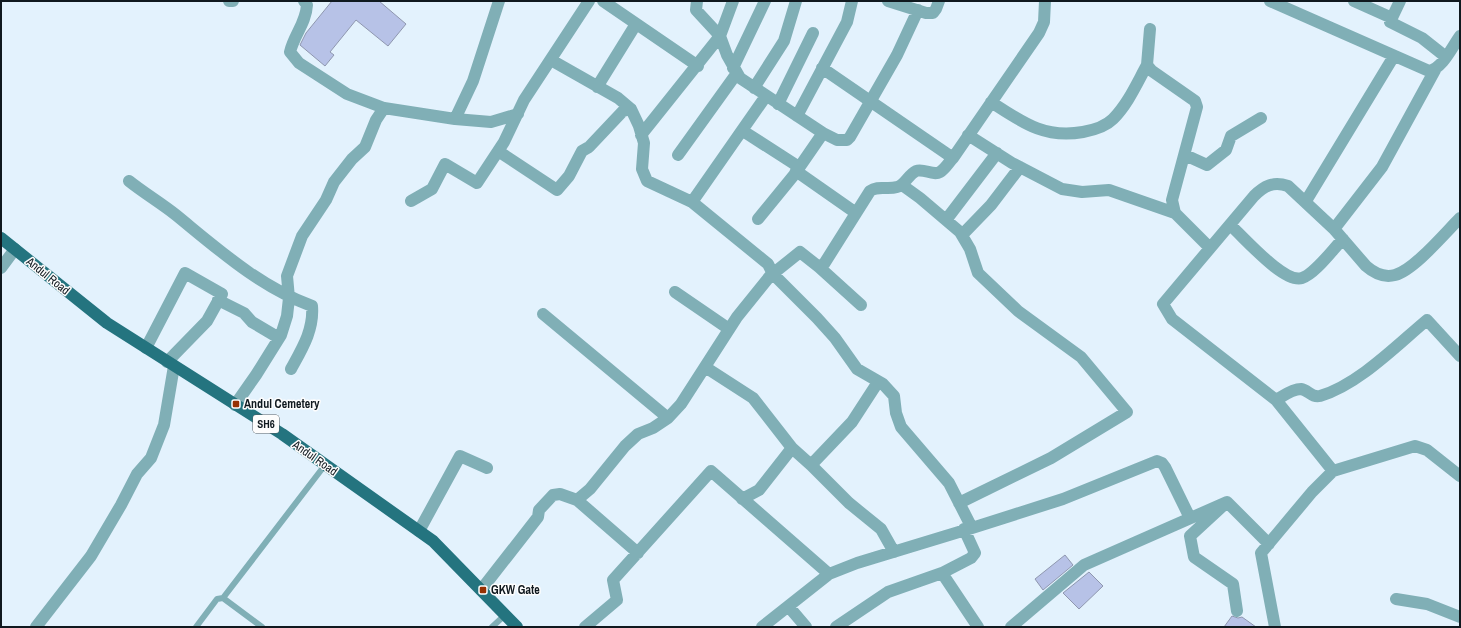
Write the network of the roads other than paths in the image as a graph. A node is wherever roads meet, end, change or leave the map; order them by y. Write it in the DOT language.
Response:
graph roads {
  1 [pos="229,1"];
  2 [pos="233,1"];
  3 [pos="304,1"];
  4 [pos="499,1"];
  5 [pos="589,1"];
  6 [pos="602,1"];
  7 [pos="697,1"];
  8 [pos="733,1"];
  9 [pos="765,1"];
  10 [pos="796,1"];
  11 [pos="852,1"];
  12 [pos="888,1"];
  13 [pos="939,1"];
  14 [pos="1045,1"];
  15 [pos="1270,1"];
  16 [pos="1354,1"];
  17 [pos="1400,1"];
  18 [pos="918,10"];
  19 [pos="1392,18"];
  20 [pos="636,24"];
  21 [pos="1150,29"];
  22 [pos="813,33"];
  23 [pos="720,36"];
  24 [pos="1458,44"];
  25 [pos="1394,56"];
  26 [pos="1446,57"];
  27 [pos="551,60"];
  28 [pos="1147,65"];
  29 [pos="698,66"];
  30 [pos="822,68"];
  31 [pos="1435,70"];
  32 [pos="735,71"];
  33 [pos="597,87"];
  34 [pos="754,88"];
  35 [pos="766,96"];
  36 [pos="871,101"];
  37 [pos="990,102"];
  38 [pos="778,104"];
  39 [pos="384,108"];
  40 [pos="631,109"];
  41 [pos="518,114"];
  42 [pos="797,116"];
  43 [pos="455,118"];
  44 [pos="1261,118"];
  45 [pos="743,131"];
  46 [pos="823,133"];
  47 [pos="641,135"];
  48 [pos="968,135"];
  49 [pos="498,151"];
  50 [pos="997,154"];
  51 [pos="678,155"];
  52 [pos="1185,155"];
  53 [pos="953,158"];
  54 [pos="1020,167"];
  55 [pos="798,169"];
  56 [pos="129,181"];
  57 [pos="902,185"];
  58 [pos="411,201"];
  59 [pos="692,202"];
  60 [pos="1306,202"];
  61 [pos="856,212"];
  62 [pos="1174,213"];
  63 [pos="758,218"];
  64 [pos="1460,218"];
  65 [pos="946,220"];
  66 [pos="1230,225"];
  67 [pos="1334,229"];
  68 [pos="962,235"];
  69 [pos="1,238"];
  70 [pos="1343,239"];
  71 [pos="1210,248"];
  72 [pos="15,249"];
  73 [pos="819,267"];
  74 [pos="1,268"];
  75 [pos="773,274"];
  76 [pos="675,292"];
  77 [pos="289,298"];
  78 [pos="218,300"];
  79 [pos="861,305"];
  80 [pos="543,314"];
  81 [pos="729,329"];
  82 [pos="279,338"];
  83 [pos="146,348"];
  84 [pos="1460,354"];
  85 [pos="170,364"];
  86 [pos="705,367"];
  87 [pos="291,369"];
  88 [pos="878,382"];
  89 [pos="1276,400"];
  90 [pos="235,405"];
  91 [pos="668,418"];
  92 [pos="792,448"];
  93 [pos="325,465"];
  94 [pos="812,465"];
  95 [pos="487,468"];
  96 [pos="1333,471"];
  97 [pos="1460,476"];
  98 [pos="742,499"];
  99 [pos="577,500"];
  100 [pos="1227,502"];
  101 [pos="959,504"];
  102 [pos="1190,518"];
  103 [pos="968,529"];
  104 [pos="419,531"];
  105 [pos="1269,544"];
  106 [pos="894,552"];
  107 [pos="638,553"];
  108 [pos="942,572"];
  109 [pos="829,574"];
  110 [pos="481,590"];
  111 [pos="223,598"];
  112 [pos="1396,599"];
  113 [pos="789,607"];
  114 [pos="1237,611"];
  115 [pos="505,615"];
  116 [pos="1460,617"];
  117 [pos="36,627"];
  118 [pos="196,627"];
  119 [pos="262,627"];
  120 [pos="492,627"];
  121 [pos="517,627"];
  122 [pos="584,627"];
  123 [pos="762,627"];
  124 [pos="806,627"];
  125 [pos="836,627"];
  126 [pos="978,627"];
  127 [pos="1011,627"];
  128 [pos="1275,627"];
  1 -- 2 [label="street"];
  3 -- 39 [label="street"];
  4 -- 43 [label="street"];
  5 -- 27 [label="street"];
  6 -- 20 [label="street"];
  7 -- 23 [label="street"];
  8 -- 23 [label="street"];
  9 -- 32 [label="street"];
  10 -- 34 [label="street"];
  11 -- 30 [label="street"];
  12 -- 18 [label="street"];
  13 -- 18 [label="street"];
  14 -- 37 [label="street"];
  15 -- 25 [label="street"];
  16 -- 19 [label="street"];
  17 -- 19 [label="street"];
  18 -- 36 [label="street"];
  19 -- 26 [label="street"];
  20 -- 29 [label="street"];
  20 -- 33 [label="street"];
  21 -- 28 [label="street"];
  22 -- 38 [label="street"];
  23 -- 29 [label="street"];
  23 -- 32 [label="street"];
  24 -- 26 [label="street"];
  25 -- 31 [label="street"];
  25 -- 60 [label="street"];
  26 -- 31 [label="street"];
  27 -- 33 [label="street"];
  27 -- 41 [label="street"];
  28 -- 37 [label="street"];
  28 -- 52 [label="street"];
  29 -- 47 [label="street"];
  30 -- 36 [label="street"];
  30 -- 42 [label="street"];
  31 -- 67 [label="street"];
  32 -- 34 [label="street"];
  32 -- 51 [label="street"];
  33 -- 40 [label="street"];
  34 -- 35 [label="street"];
  35 -- 38 [label="street"];
  35 -- 45 [label="street"];
  36 -- 46 [label="street"];
  36 -- 53 [label="street"];
  37 -- 48 [label="street"];
  38 -- 42 [label="street"];
  39 -- 43 [label="street"];
  39 -- 77 [label="street"];
  40 -- 47 [label="street"];
  40 -- 49 [label="street"];
  41 -- 43 [label="street"];
  41 -- 49 [label="street"];
  42 -- 46 [label="street"];
  44 -- 52 [label="street"];
  45 -- 55 [label="street"];
  45 -- 59 [label="street"];
  46 -- 55 [label="street"];
  47 -- 59 [label="street"];
  48 -- 50 [label="street"];
  48 -- 53 [label="street"];
  49 -- 58 [label="street"];
  50 -- 54 [label="street"];
  50 -- 65 [label="street"];
  52 -- 62 [label="street"];
  53 -- 57 [label="street"];
  54 -- 62 [label="street"];
  54 -- 68 [label="street"];
  55 -- 61 [label="street"];
  55 -- 63 [label="street"];
  56 -- 77 [label="street"];
  57 -- 61 [label="street"];
  57 -- 65 [label="street"];
  59 -- 75 [label="street"];
  60 -- 66 [label="street"];
  60 -- 67 [label="street"];
  61 -- 73 [label="street"];
  62 -- 71 [label="street"];
  64 -- 70 [label="street"];
  65 -- 68 [label="street"];
  66 -- 70 [label="street"];
  66 -- 71 [label="street"];
  67 -- 70 [label="street"];
  68 -- 101 [label="street"];
  69 -- 72 [label="main road, Andul Road / SH6"];
  71 -- 89 [label="street"];
  72 -- 74 [label="street"];
  72 -- 83 [label="main road, Andul Road / SH6"];
  73 -- 75 [label="street"];
  73 -- 79 [label="street"];
  75 -- 81 [label="street"];
  75 -- 88 [label="street"];
  76 -- 81 [label="street"];
  77 -- 82 [label="street"];
  77 -- 87 [label="street"];
  78 -- 82 [label="street"];
  78 -- 83 [label="street"];
  78 -- 85 [label="street"];
  80 -- 91 [label="street"];
  81 -- 86 [label="street"];
  82 -- 90 [label="street"];
  83 -- 85 [label="main road, Andul Road / SH6"];
  84 -- 89 [label="street"];
  85 -- 90 [label="main road, Andul Road / SH6"];
  85 -- 117 [label="street"];
  86 -- 91 [label="street"];
  86 -- 92 [label="street"];
  88 -- 94 [label="street"];
  88 -- 101 [label="street"];
  89 -- 96 [label="street"];
  90 -- 93 [label="main road, Andul Road / SH6"];
  91 -- 99 [label="street"];
  92 -- 94 [label="street"];
  92 -- 98 [label="street"];
  93 -- 104 [label="main road, Andul Road / SH6"];
  93 -- 111 [label="lane"];
  94 -- 106 [label="street"];
  95 -- 104 [label="street"];
  96 -- 97 [label="street"];
  96 -- 105 [label="street"];
  98 -- 107 [label="street"];
  98 -- 109 [label="street"];
  99 -- 107 [label="street"];
  99 -- 110 [label="street"];
  100 -- 102 [label="street"];
  100 -- 105 [label="street"];
  100 -- 114 [label="street"];
  101 -- 103 [label="street"];
  102 -- 103 [label="street"];
  102 -- 127 [label="street"];
  103 -- 106 [label="street"];
  103 -- 108 [label="street"];
  104 -- 110 [label="main road, Andul Road / SH6"];
  105 -- 128 [label="street"];
  106 -- 109 [label="street"];
  107 -- 122 [label="street"];
  108 -- 125 [label="street"];
  108 -- 126 [label="street"];
  109 -- 113 [label="street"];
  110 -- 115 [label="main road, Andul Road / SH6"];
  111 -- 118 [label="lane"];
  111 -- 119 [label="lane"];
  112 -- 116 [label="street"];
  113 -- 123 [label="street"];
  113 -- 124 [label="street"];
  115 -- 120 [label="lane"];
  115 -- 121 [label="main road, Andul Road / SH6"];
}
